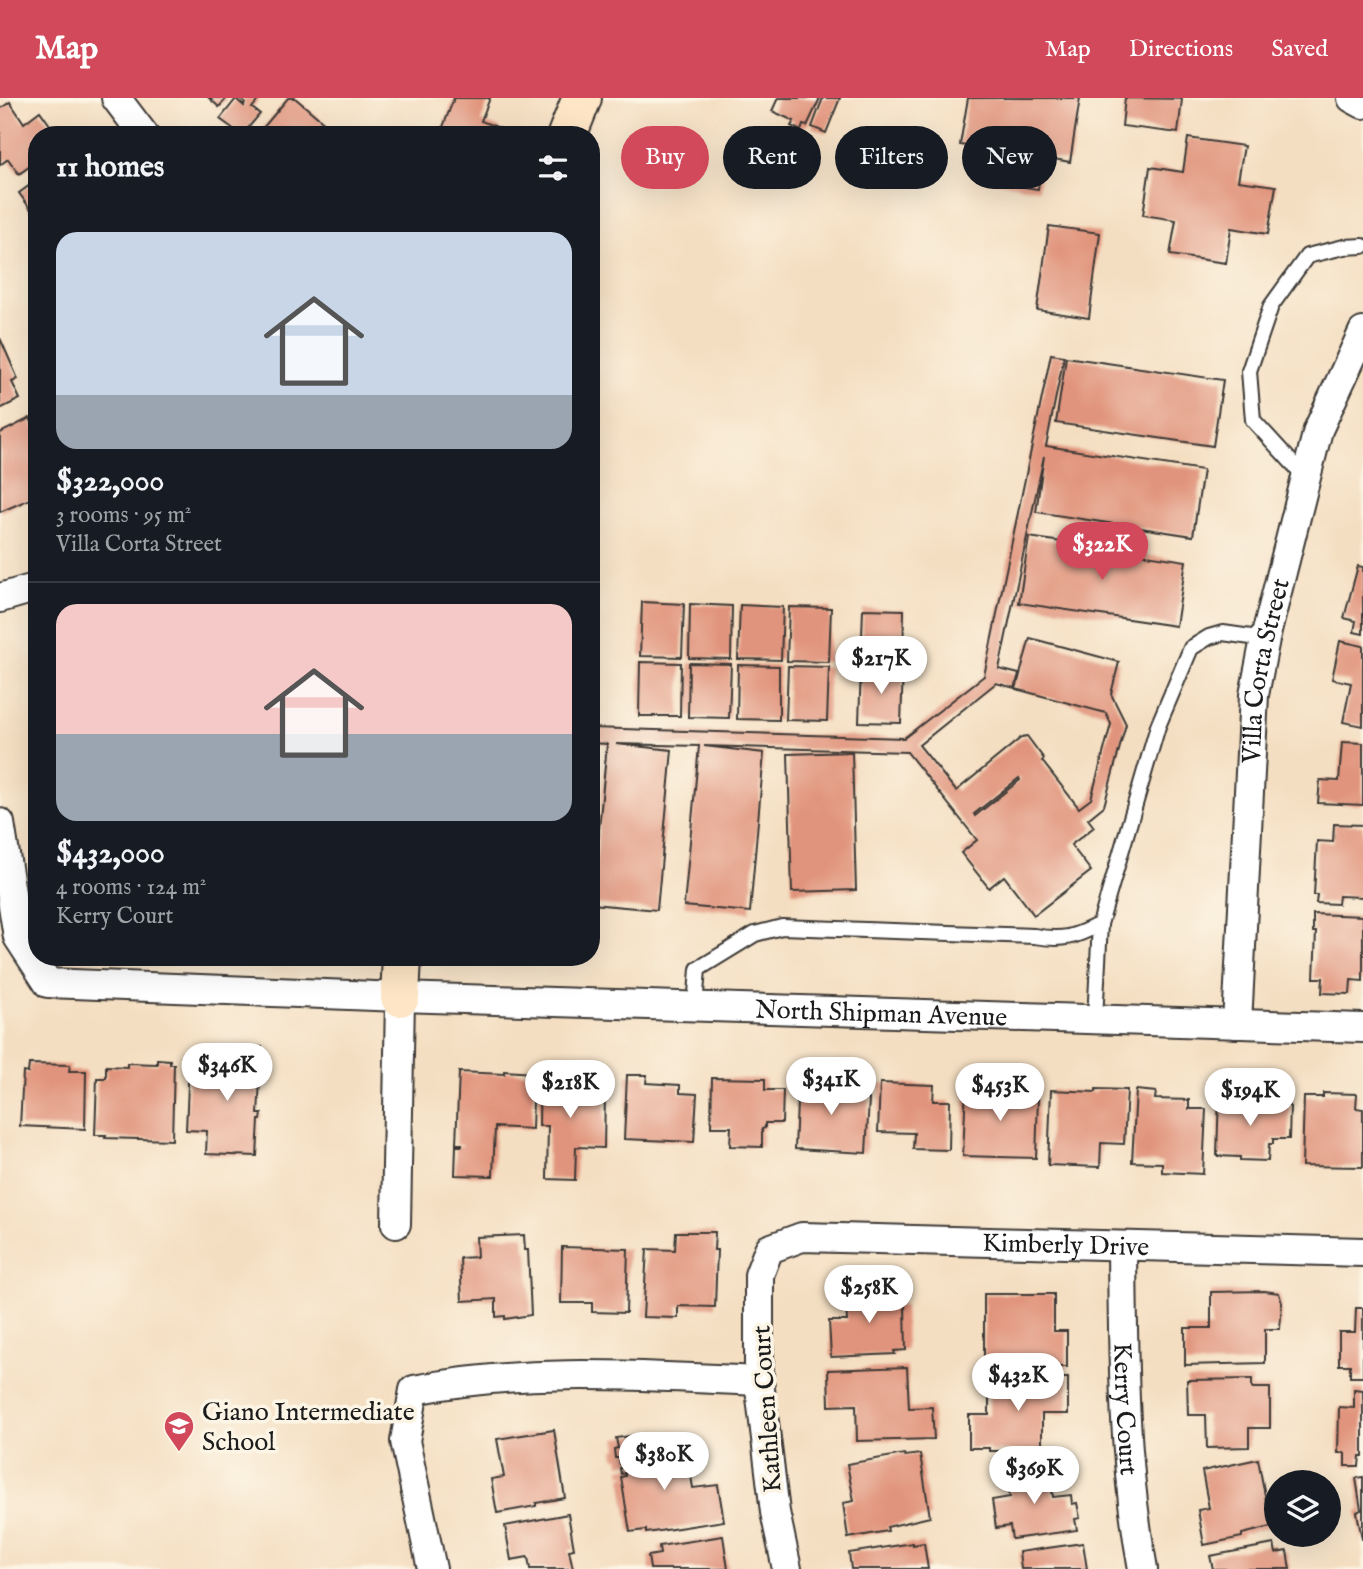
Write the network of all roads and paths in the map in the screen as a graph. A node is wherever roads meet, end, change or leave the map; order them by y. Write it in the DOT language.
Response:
graph roads {
  1 [pos="116,98"];
  2 [pos="582,98"];
  3 [pos="1352,98"];
  4 [pos="1363,104"];
  5 [pos="137,126"];
  6 [pos="571,126"];
  7 [pos="1363,246"];
  8 [pos="1363,332"];
  9 [pos="1306,478"];
  10 [pos="28,590"];
  11 [pos="0,598"];
  12 [pos="1265,639"];
  13 [pos="0,822"];
  14 [pos="1100,924"];
  15 [pos="28,952"];
  16 [pos="37,966"];
  17 [pos="402,966"];
  18 [pos="400,997"];
  19 [pos="695,1006"];
  20 [pos="1095,1019"];
  21 [pos="1237,1024"];
  22 [pos="1363,1028"];
  23 [pos="396,1224"];
  24 [pos="1122,1246"];
  25 [pos="769,1249"];
  26 [pos="1363,1252"];
  27 [pos="759,1381"];
  28 [pos="432,1569"];
  29 [pos="787,1569"];
  30 [pos="1143,1569"];
  1 -- 5 [label="street"];
  2 -- 6 [label="street"];
  3 -- 4 [label="street"];
  7 -- 9 [label="lane"];
  8 -- 9 [label="street, Villa Corta Street"];
  9 -- 12 [label="street, Villa Corta Street"];
  10 -- 11 [label="street"];
  12 -- 14 [label="lane"];
  12 -- 21 [label="street, Villa Corta Street"];
  13 -- 15 [label="street, North Shipman Avenue"];
  14 -- 19 [label="lane"];
  14 -- 20 [label="lane"];
  16 -- 18 [label="street, North Shipman Avenue"];
  17 -- 18 [label="street"];
  18 -- 19 [label="street, North Shipman Avenue"];
  18 -- 23 [label="street"];
  19 -- 20 [label="street, North Shipman Avenue"];
  20 -- 21 [label="street, North Shipman Avenue"];
  21 -- 22 [label="street, North Shipman Avenue"];
  24 -- 25 [label="street, Kimberly Drive"];
  24 -- 26 [label="street, Kimberly Drive"];
  24 -- 30 [label="street, Kerry Court"];
  25 -- 27 [label="street, Kathleen Court"];
  27 -- 28 [label="street"];
  27 -- 29 [label="street, Kathleen Court"];
}
